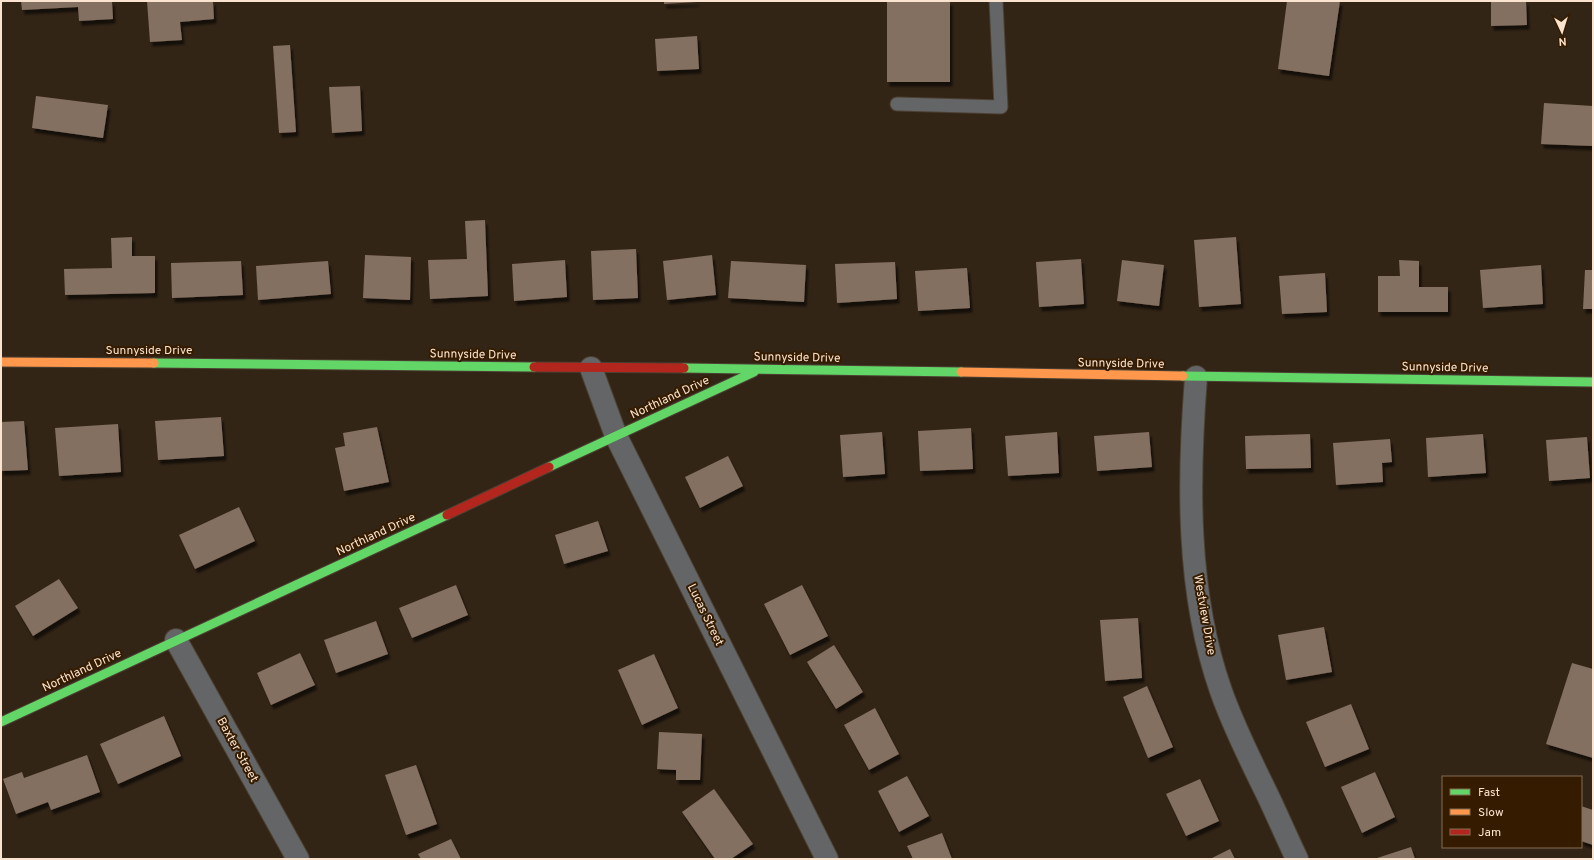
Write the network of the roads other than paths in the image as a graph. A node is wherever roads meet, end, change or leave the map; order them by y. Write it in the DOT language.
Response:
graph roads {
  1 [pos="996,1"];
  2 [pos="897,104"];
  3 [pos="1,362"];
  4 [pos="591,368"];
  5 [pos="760,369"];
  6 [pos="1196,377"];
  7 [pos="1593,382"];
  8 [pos="616,436"];
  9 [pos="176,640"];
  10 [pos="1,722"];
  11 [pos="298,859"];
  12 [pos="827,859"];
  13 [pos="1297,859"];
  1 -- 2 [label="lane"];
  3 -- 4 [label="street, Sunnyside Drive"];
  4 -- 5 [label="street, Sunnyside Drive"];
  4 -- 8 [label="street, Lucas Street"];
  5 -- 6 [label="street, Sunnyside Drive"];
  5 -- 8 [label="street, Northland Drive"];
  6 -- 7 [label="street, Sunnyside Drive"];
  6 -- 13 [label="street, Westview Drive"];
  8 -- 9 [label="street, Northland Drive"];
  8 -- 12 [label="street, Lucas Street"];
  9 -- 10 [label="street, Northland Drive"];
  9 -- 11 [label="street, Baxter Street"];
}
